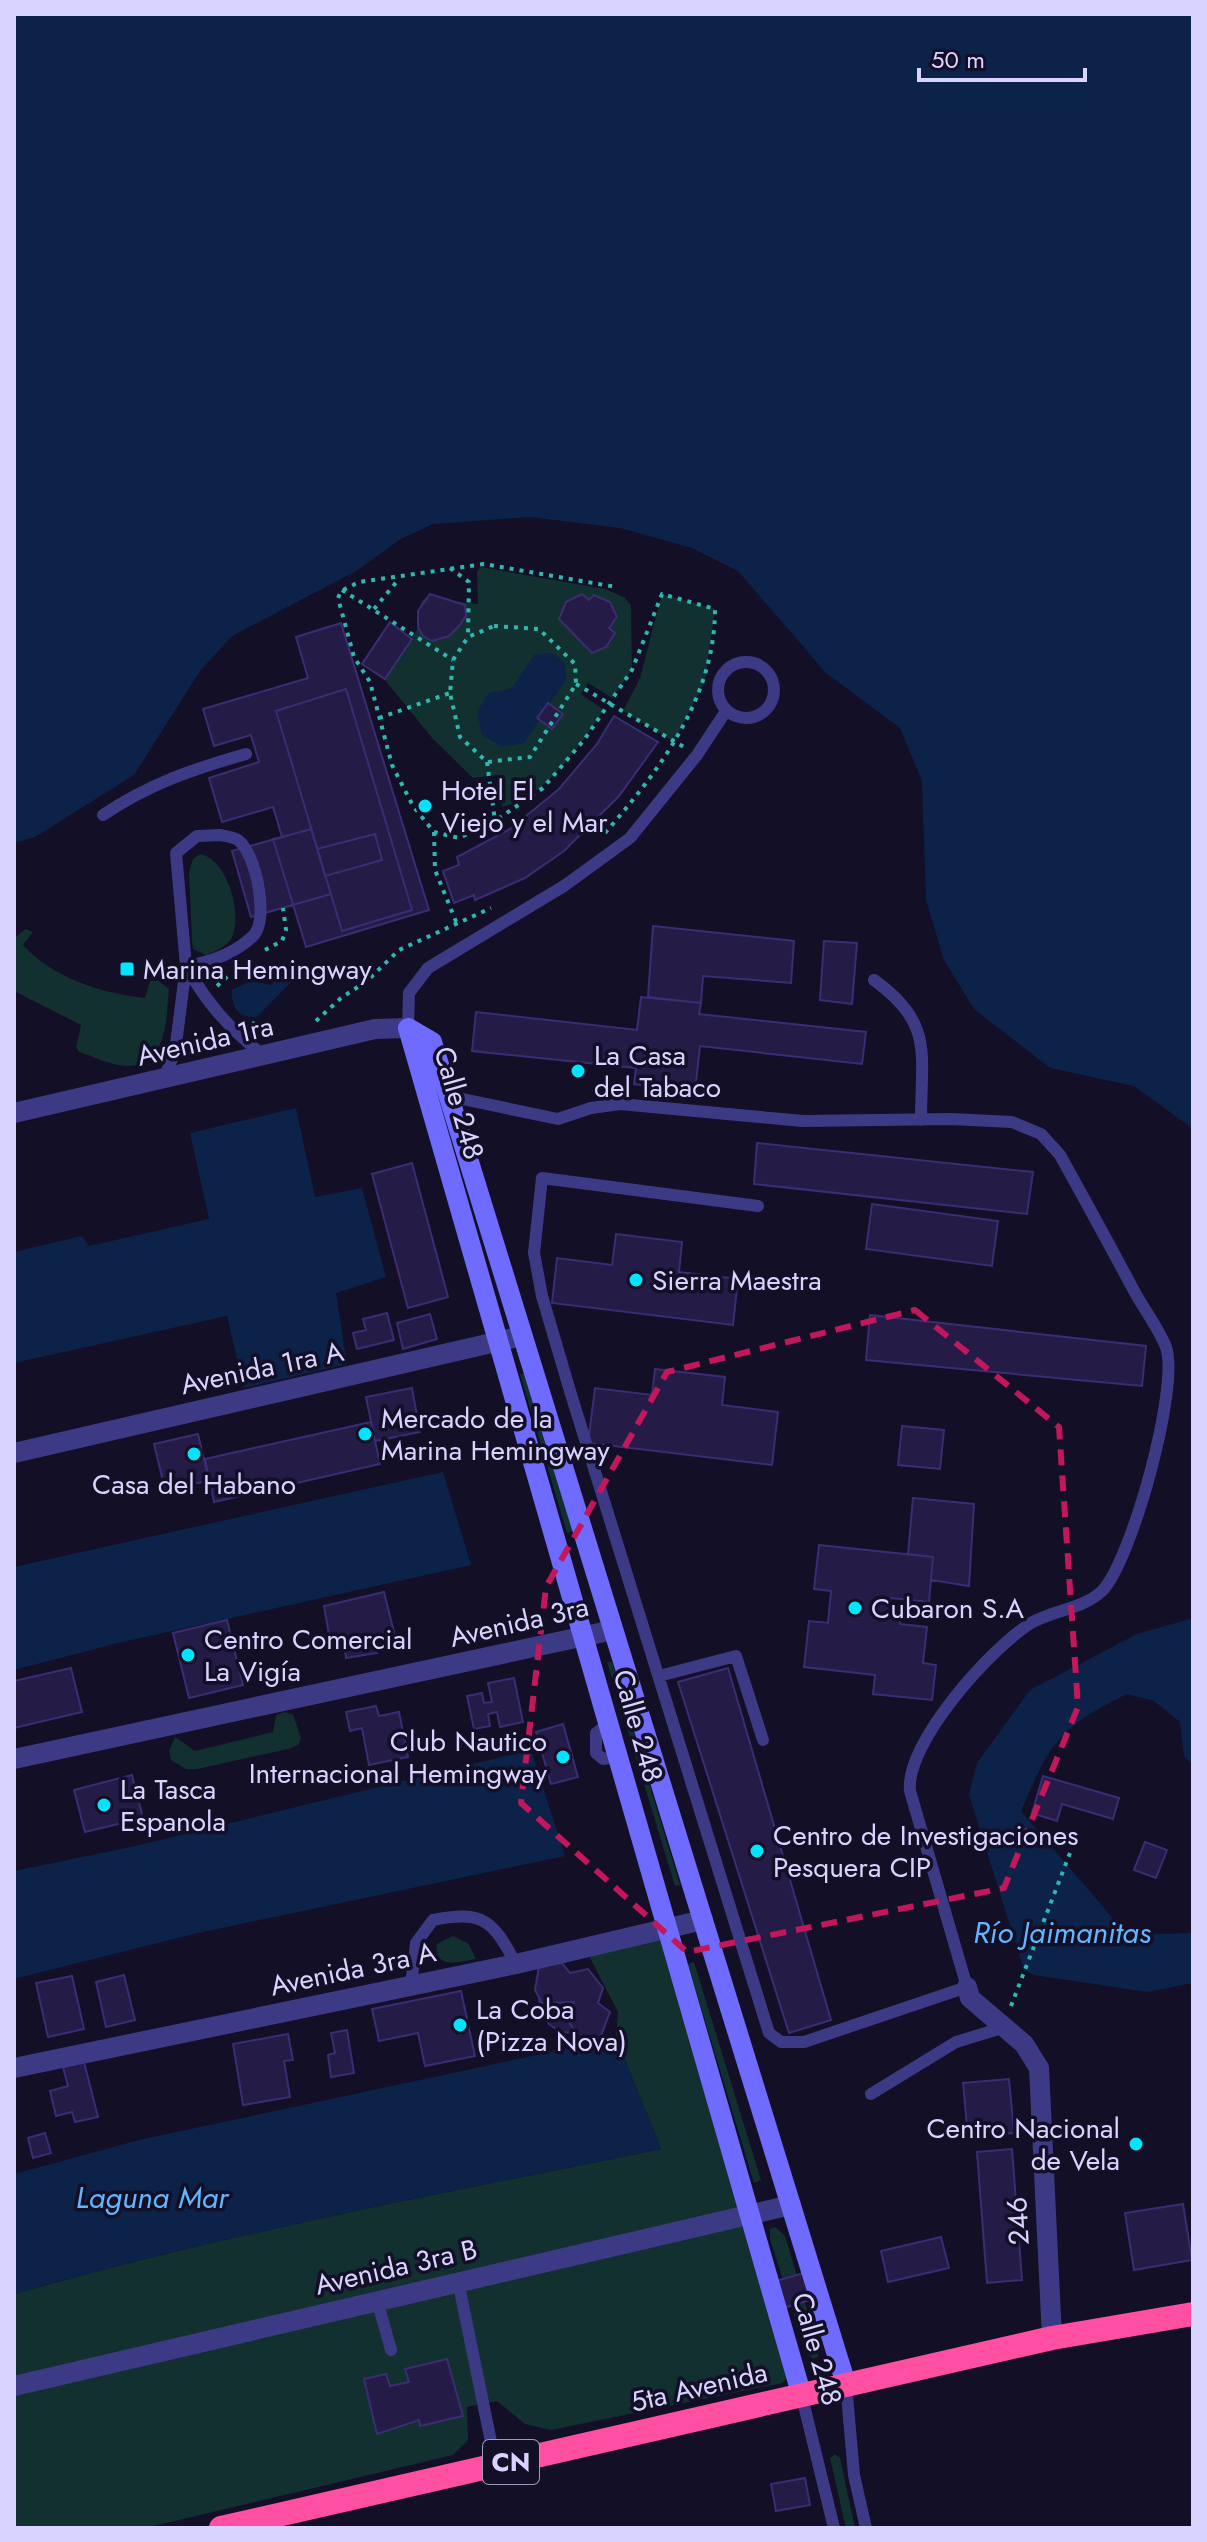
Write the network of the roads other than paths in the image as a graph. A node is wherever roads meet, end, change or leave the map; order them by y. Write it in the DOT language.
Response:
graph roads {
  1 [pos="726,711"];
  2 [pos="246,754"];
  3 [pos="103,815"];
  4 [pos="186,966"];
  5 [pos="874,980"];
  6 [pos="408,1028"];
  7 [pos="264,1056"];
  8 [pos="162,1081"];
  9 [pos="448,1096"];
  10 [pos="14,1113"];
  11 [pos="921,1120"];
  12 [pos="758,1206"];
  13 [pos="522,1336"];
  14 [pos="499,1342"];
  15 [pos="14,1453"];
  16 [pos="613,1630"];
  17 [pos="583,1637"];
  18 [pos="659,1676"];
  19 [pos="763,1740"];
  20 [pos="14,1759"];
  21 [pos="703,1920"];
  22 [pos="667,1930"];
  23 [pos="516,1964"];
  24 [pos="411,1985"];
  25 [pos="967,1987"];
  26 [pos="1002,2028"];
  27 [pos="14,2068"];
  28 [pos="871,2094"];
  29 [pos="791,2205"];
  30 [pos="750,2215"];
  31 [pos="458,2281"];
  32 [pos="377,2300"];
  33 [pos="1193,2314"];
  34 [pos="1052,2338"];
  35 [pos="391,2350"];
  36 [pos="846,2384"];
  37 [pos="14,2386"];
  38 [pos="801,2393"];
  39 [pos="496,2466"];
  40 [pos="221,2528"];
  41 [pos="834,2528"];
  42 [pos="866,2528"];
  1 -- 1 [label="lane"];
  1 -- 6 [label="lane"];
  2 -- 3 [label="lane"];
  4 -- 4 [label="lane"];
  4 -- 7 [label="lane"];
  4 -- 8 [label="lane"];
  5 -- 11 [label="lane"];
  6 -- 7 [label="street, Avenida 1ra"];
  6 -- 9 [label="street, Calle 248"];
  6 -- 14 [label="street, Calle 248"];
  7 -- 8 [label="street, Avenida 1ra"];
  8 -- 10 [label="street, Avenida 1ra"];
  9 -- 11 [label="lane"];
  9 -- 13 [label="street, Calle 248"];
  11 -- 25 [label="lane"];
  12 -- 18 [label="lane"];
  13 -- 14 [label="street, Avenida 1ra A"];
  13 -- 16 [label="street, Calle 248"];
  14 -- 15 [label="street, Avenida 1ra A"];
  14 -- 17 [label="street, Calle 248"];
  16 -- 17 [label="street, Avenida 3ra"];
  16 -- 21 [label="street, Calle 248"];
  17 -- 20 [label="street, Avenida 3ra"];
  17 -- 22 [label="street, Calle 248"];
  18 -- 19 [label="lane"];
  18 -- 25 [label="lane"];
  21 -- 22 [label="street, Avenida 3ra A"];
  21 -- 29 [label="street, Calle 248"];
  22 -- 23 [label="street, Avenida 3ra A"];
  22 -- 30 [label="street, Calle 248"];
  23 -- 24 [label="street, Avenida 3ra A"];
  23 -- 24 [label="lane"];
  24 -- 27 [label="street, Avenida 3ra A"];
  25 -- 26 [label="street, 246"];
  26 -- 28 [label="lane"];
  26 -- 34 [label="street, 246"];
  29 -- 30 [label="street, Avenida 3ra B"];
  29 -- 36 [label="street, Calle 248"];
  30 -- 31 [label="street, Avenida 3ra B"];
  30 -- 38 [label="street, Calle 248"];
  31 -- 32 [label="street, Avenida 3ra B"];
  31 -- 39 [label="lane"];
  32 -- 35 [label="lane"];
  32 -- 37 [label="street, Avenida 3ra B"];
  33 -- 34 [label="highway, 5ta Avenida / CN"];
  34 -- 36 [label="highway, 5ta Avenida / CN"];
  36 -- 38 [label="highway, 5ta Avenida / CN"];
  36 -- 42 [label="lane, Calle 248"];
  38 -- 39 [label="highway, 5ta Avenida / CN"];
  38 -- 41 [label="lane, Calle 248"];
  39 -- 40 [label="highway, 5ta Avenida / CN"];
}
